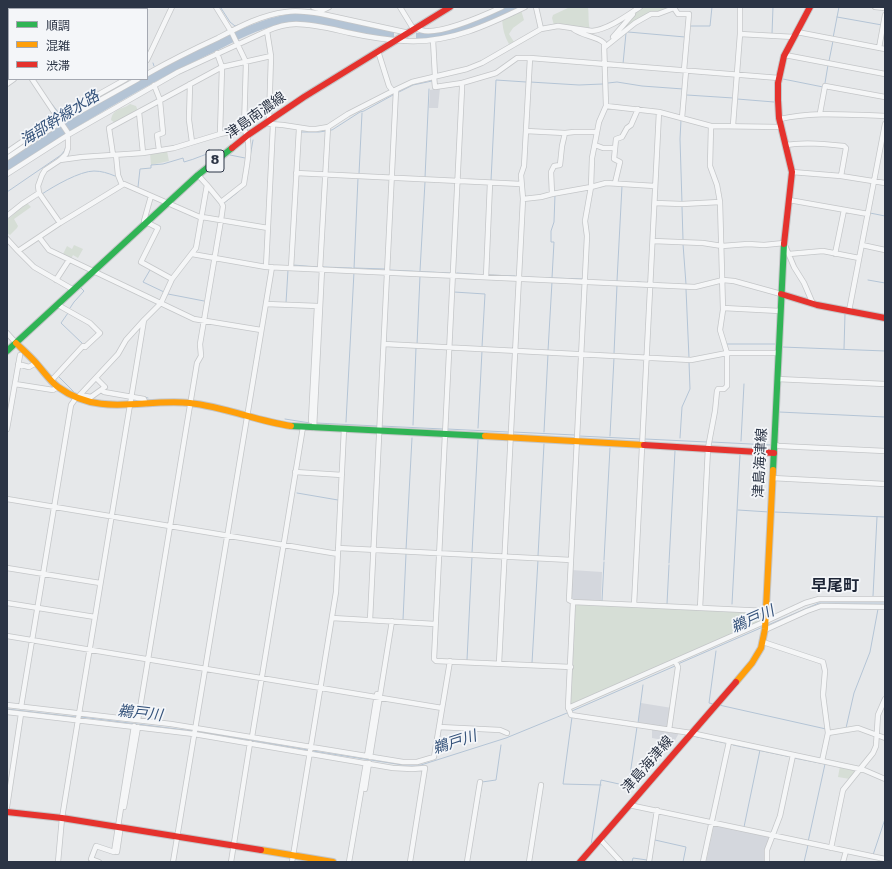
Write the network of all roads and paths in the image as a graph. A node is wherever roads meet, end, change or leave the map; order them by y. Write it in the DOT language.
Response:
graph roads {
  1 [pos="172,7"];
  2 [pos="216,7"];
  3 [pos="313,7"];
  4 [pos="329,7"];
  5 [pos="400,7"];
  6 [pos="450,7"];
  7 [pos="502,7"];
  8 [pos="525,7"];
  9 [pos="536,7"];
  10 [pos="740,7"];
  11 [pos="810,7"];
  12 [pos="875,7"];
  13 [pos="637,8"];
  14 [pos="885,8"];
  15 [pos="323,12"];
  16 [pos="885,15"];
  17 [pos="542,29"];
  18 [pos="573,29"];
  19 [pos="413,30"];
  20 [pos="267,31"];
  21 [pos="232,32"];
  22 [pos="740,34"];
  23 [pos="795,35"];
  24 [pos="396,40"];
  25 [pos="433,40"];
  26 [pos="237,42"];
  27 [pos="605,46"];
  28 [pos="879,48"];
  29 [pos="885,49"];
  30 [pos="378,51"];
  31 [pos="217,53"];
  32 [pos="784,55"];
  33 [pos="271,56"];
  34 [pos="148,58"];
  35 [pos="530,58"];
  36 [pos="246,62"];
  37 [pos="605,64"];
  38 [pos="222,67"];
  39 [pos="685,70"];
  40 [pos="148,72"];
  41 [pos="885,74"];
  42 [pos="737,75"];
  43 [pos="434,76"];
  44 [pos="779,78"];
  45 [pos="33,80"];
  46 [pos="124,80"];
  47 [pos="136,80"];
  48 [pos="462,83"];
  49 [pos="190,84"];
  50 [pos="154,85"];
  51 [pos="394,91"];
  52 [pos="885,97"];
  53 [pos="160,100"];
  54 [pos="606,106"];
  55 [pos="638,109"];
  56 [pos="139,112"];
  57 [pos="659,112"];
  58 [pos="820,113"];
  59 [pos="885,116"];
  60 [pos="58,117"];
  61 [pos="682,118"];
  62 [pos="780,119"];
  63 [pos="271,122"];
  64 [pos="62,123"];
  65 [pos="885,124"];
  66 [pos="711,126"];
  67 [pos="733,126"];
  68 [pos="781,126"];
  69 [pos="328,127"];
  70 [pos="299,129"];
  71 [pos="526,131"];
  72 [pos="246,132"];
  73 [pos="596,132"];
  74 [pos="68,134"];
  75 [pos="220,134"];
  76 [pos="565,134"];
  77 [pos="192,142"];
  78 [pos="595,145"];
  79 [pos="786,145"];
  80 [pos="614,148"];
  81 [pos="159,150"];
  82 [pos="7,152"];
  83 [pos="143,153"];
  84 [pos="114,155"];
  85 [pos="7,158"];
  86 [pos="60,160"];
  87 [pos="792,172"];
  88 [pos="296,173"];
  89 [pos="7,174"];
  90 [pos="325,174"];
  91 [pos="198,175"];
  92 [pos="841,176"];
  93 [pos="392,178"];
  94 [pos="458,181"];
  95 [pos="874,181"];
  96 [pos="490,183"];
  97 [pos="615,183"];
  98 [pos="885,183"];
  99 [pos="521,184"];
  100 [pos="122,185"];
  101 [pos="207,185"];
  102 [pos="655,186"];
  103 [pos="591,187"];
  104 [pos="39,193"];
  105 [pos="552,194"];
  106 [pos="151,196"];
  107 [pos="523,199"];
  108 [pos="789,200"];
  109 [pos="222,202"];
  110 [pos="720,202"];
  111 [pos="167,203"];
  112 [pos="655,203"];
  113 [pos="844,210"];
  114 [pos="868,214"];
  115 [pos="7,216"];
  116 [pos="202,218"];
  117 [pos="221,220"];
  118 [pos="146,222"];
  119 [pos="60,223"];
  120 [pos="268,228"];
  121 [pos="39,237"];
  122 [pos="7,239"];
  123 [pos="653,241"];
  124 [pos="784,243"];
  125 [pos="862,245"];
  126 [pos="722,246"];
  127 [pos="18,250"];
  128 [pos="885,250"];
  129 [pos="192,254"];
  130 [pos="835,254"];
  131 [pos="789,255"];
  132 [pos="213,257"];
  133 [pos="783,258"];
  134 [pos="859,258"];
  135 [pos="69,260"];
  136 [pos="266,267"];
  137 [pos="272,267"];
  138 [pos="291,268"];
  139 [pos="321,269"];
  140 [pos="94,271"];
  141 [pos="387,272"];
  142 [pos="453,275"];
  143 [pos="486,277"];
  144 [pos="519,278"];
  145 [pos="172,279"];
  146 [pos="56,280"];
  147 [pos="723,280"];
  148 [pos="584,282"];
  149 [pos="650,285"];
  150 [pos="74,290"];
  151 [pos="781,294"];
  152 [pos="161,303"];
  153 [pos="266,304"];
  154 [pos="813,304"];
  155 [pos="58,305"];
  156 [pos="318,306"];
  157 [pos="723,308"];
  158 [pos="780,311"];
  159 [pos="849,311"];
  160 [pos="885,318"];
  161 [pos="144,320"];
  162 [pos="203,320"];
  163 [pos="262,330"];
  164 [pos="7,333"];
  165 [pos="16,343"];
  166 [pos="384,344"];
  167 [pos="449,348"];
  168 [pos="7,351"];
  169 [pos="515,351"];
  170 [pos="727,353"];
  171 [pos="778,353"];
  172 [pos="581,354"];
  173 [pos="20,355"];
  174 [pos="647,358"];
  175 [pos="36,363"];
  176 [pos="18,364"];
  177 [pos="96,378"];
  178 [pos="777,379"];
  179 [pos="51,381"];
  180 [pos="14,384"];
  181 [pos="885,384"];
  182 [pos="58,387"];
  183 [pos="101,390"];
  184 [pos="77,397"];
  185 [pos="132,397"];
  186 [pos="190,403"];
  187 [pos="146,404"];
  188 [pos="130,405"];
  189 [pos="248,416"];
  190 [pos="314,425"];
  191 [pos="303,427"];
  192 [pos="7,429"];
  193 [pos="344,430"];
  194 [pos="379,431"];
  195 [pos="445,434"];
  196 [pos="511,438"];
  197 [pos="576,441"];
  198 [pos="642,444"];
  199 [pos="774,444"];
  200 [pos="708,448"];
  201 [pos="885,451"];
  202 [pos="774,453"];
  203 [pos="297,473"];
  204 [pos="342,475"];
  205 [pos="772,478"];
  206 [pos="885,484"];
  207 [pos="7,499"];
  208 [pos="53,507"];
  209 [pos="111,517"];
  210 [pos="169,526"];
  211 [pos="227,536"];
  212 [pos="285,545"];
  213 [pos="373,550"];
  214 [pos="338,551"];
  215 [pos="439,553"];
  216 [pos="505,556"];
  217 [pos="571,560"];
  218 [pos="7,568"];
  219 [pos="42,574"];
  220 [pos="100,583"];
  221 [pos="885,599"];
  222 [pos="7,602"];
  223 [pos="573,602"];
  224 [pos="634,605"];
  225 [pos="885,607"];
  226 [pos="36,608"];
  227 [pos="700,608"];
  228 [pos="766,611"];
  229 [pos="94,617"];
  230 [pos="332,618"];
  231 [pos="370,620"];
  232 [pos="391,621"];
  233 [pos="435,624"];
  234 [pos="765,625"];
  235 [pos="7,636"];
  236 [pos="31,640"];
  237 [pos="763,642"];
  238 [pos="89,650"];
  239 [pos="147,659"];
  240 [pos="450,661"];
  241 [pos="499,663"];
  242 [pos="676,663"];
  243 [pos="570,667"];
  244 [pos="205,669"];
  245 [pos="263,678"];
  246 [pos="320,688"];
  247 [pos="378,697"];
  248 [pos="885,699"];
  249 [pos="7,705"];
  250 [pos="20,707"];
  251 [pos="442,708"];
  252 [pos="569,710"];
  253 [pos="7,712"];
  254 [pos="20,713"];
  255 [pos="78,717"];
  256 [pos="136,720"];
  257 [pos="136,727"];
  258 [pos="439,727"];
  259 [pos="669,730"];
  260 [pos="195,731"];
  261 [pos="507,733"];
  262 [pos="691,733"];
  263 [pos="828,733"];
  264 [pos="876,734"];
  265 [pos="253,737"];
  266 [pos="885,738"];
  267 [pos="729,742"];
  268 [pos="252,744"];
  269 [pos="310,750"];
  270 [pos="793,755"];
  271 [pos="368,756"];
  272 [pos="822,761"];
  273 [pos="367,763"];
  274 [pos="860,769"];
  275 [pos="885,779"];
  276 [pos="542,785"];
  277 [pos="7,790"];
  278 [pos="629,805"];
  279 [pos="7,807"];
  280 [pos="657,810"];
  281 [pos="7,812"];
  282 [pos="62,818"];
  283 [pos="712,822"];
  284 [pos="120,827"];
  285 [pos="772,835"];
  286 [pos="178,836"];
  287 [pos="600,839"];
  288 [pos="235,846"];
  289 [pos="831,848"];
  290 [pos="846,851"];
  291 [pos="117,852"];
  292 [pos="292,859"];
  293 [pos="885,860"];
  294 [pos="58,862"];
  295 [pos="99,862"];
  296 [pos="173,862"];
  297 [pos="232,862"];
  298 [pos="333,862"];
  299 [pos="351,862"];
  300 [pos="410,862"];
  301 [pos="467,862"];
  302 [pos="470,862"];
  303 [pos="529,862"];
  304 [pos="580,862"];
  305 [pos="621,862"];
  306 [pos="649,862"];
  307 [pos="703,862"];
  308 [pos="767,862"];
  309 [pos="843,862"];
  1 -- 34 [label="street"];
  2 -- 21 [label="street"];
  3 -- 15 [label="street"];
  4 -- 15 [label="street"];
  5 -- 19 [label="street"];
  6 -- 19 [label="main road, 津島南濃線 / 8"];
  7 -- 19 [label="street"];
  8 -- 25 [label="street"];
  9 -- 17 [label="street"];
  10 -- 22 [label="street"];
  11 -- 23 [label="main road, 津島海津線"];
  12 -- 14 [label="street"];
  13 -- 18 [label="street"];
  13 -- 27 [label="street"];
  15 -- 19 [label="street"];
  15 -- 21 [label="street"];
  16 -- 28 [label="street"];
  17 -- 18 [label="street"];
  17 -- 43 [label="street"];
  18 -- 27 [label="street"];
  19 -- 24 [label="main road, 津島南濃線 / 8"];
  20 -- 24 [label="street"];
  20 -- 26 [label="street"];
  20 -- 33 [label="street"];
  21 -- 26 [label="street"];
  21 -- 40 [label="street"];
  22 -- 23 [label="street"];
  22 -- 42 [label="street"];
  23 -- 28 [label="street"];
  23 -- 32 [label="main road, 津島海津線"];
  24 -- 25 [label="street"];
  24 -- 30 [label="main road, 津島南濃線 / 8"];
  25 -- 43 [label="street"];
  26 -- 31 [label="street"];
  26 -- 36 [label="street"];
  27 -- 37 [label="street"];
  27 -- 39 [label="street"];
  28 -- 29 [label="street"];
  30 -- 51 [label="street"];
  30 -- 63 [label="main road, 津島南濃線 / 8"];
  31 -- 38 [label="street"];
  31 -- 50 [label="street"];
  32 -- 41 [label="street"];
  32 -- 44 [label="main road, 津島海津線"];
  33 -- 36 [label="street"];
  33 -- 63 [label="street"];
  35 -- 37 [label="street"];
  35 -- 48 [label="street"];
  35 -- 71 [label="street"];
  36 -- 38 [label="street"];
  36 -- 72 [label="street"];
  37 -- 39 [label="street"];
  37 -- 54 [label="street"];
  38 -- 49 [label="street"];
  38 -- 75 [label="street"];
  39 -- 42 [label="street"];
  39 -- 61 [label="street"];
  42 -- 44 [label="street"];
  42 -- 67 [label="street"];
  43 -- 48 [label="street"];
  43 -- 51 [label="street"];
  44 -- 62 [label="main road, 津島海津線"];
  45 -- 60 [label="street"];
  46 -- 60 [label="street"];
  47 -- 64 [label="street"];
  48 -- 94 [label="street"];
  49 -- 53 [label="street"];
  49 -- 77 [label="street"];
  50 -- 53 [label="street"];
  50 -- 74 [label="street"];
  51 -- 69 [label="street"];
  51 -- 93 [label="street"];
  52 -- 58 [label="street"];
  53 -- 56 [label="street"];
  53 -- 81 [label="street"];
  54 -- 55 [label="street"];
  54 -- 73 [label="street"];
  55 -- 57 [label="street"];
  55 -- 80 [label="street"];
  56 -- 83 [label="street"];
  56 -- 84 [label="street"];
  57 -- 61 [label="street"];
  57 -- 102 [label="street"];
  58 -- 59 [label="street"];
  58 -- 62 [label="street"];
  60 -- 64 [label="street"];
  60 -- 82 [label="street"];
  61 -- 66 [label="street"];
  62 -- 68 [label="main road, 津島海津線"];
  63 -- 70 [label="street"];
  63 -- 72 [label="main road, 津島南濃線 / 8"];
  63 -- 120 [label="street"];
  64 -- 74 [label="street"];
  64 -- 85 [label="street"];
  65 -- 95 [label="street"];
  66 -- 67 [label="street"];
  66 -- 110 [label="street"];
  67 -- 68 [label="street"];
  68 -- 79 [label="main road, 津島海津線"];
  69 -- 70 [label="street"];
  69 -- 90 [label="street"];
  70 -- 88 [label="street"];
  71 -- 76 [label="street"];
  71 -- 99 [label="street"];
  72 -- 75 [label="street"];
  72 -- 91 [label="main road, 津島南濃線 / 8"];
  72 -- 109 [label="street"];
  73 -- 76 [label="street"];
  73 -- 78 [label="street"];
  74 -- 86 [label="street"];
  74 -- 89 [label="street"];
  75 -- 77 [label="street"];
  76 -- 105 [label="street"];
  77 -- 81 [label="street"];
  78 -- 80 [label="street"];
  78 -- 103 [label="street"];
  79 -- 87 [label="main road, 津島海津線"];
  79 -- 92 [label="street"];
  80 -- 97 [label="street"];
  81 -- 83 [label="street"];
  83 -- 84 [label="street"];
  84 -- 86 [label="street"];
  84 -- 100 [label="street"];
  86 -- 104 [label="street"];
  87 -- 92 [label="street"];
  87 -- 108 [label="main road, 津島海津線"];
  88 -- 90 [label="street"];
  88 -- 138 [label="street"];
  90 -- 93 [label="street"];
  90 -- 139 [label="street"];
  91 -- 101 [label="street"];
  91 -- 111 [label="main road, 津島南濃線 / 8"];
  92 -- 95 [label="street"];
  93 -- 94 [label="street"];
  93 -- 141 [label="street"];
  94 -- 96 [label="street"];
  94 -- 142 [label="street"];
  95 -- 98 [label="street"];
  95 -- 114 [label="street"];
  96 -- 99 [label="street"];
  96 -- 143 [label="street"];
  97 -- 102 [label="street"];
  97 -- 103 [label="street"];
  99 -- 107 [label="street"];
  100 -- 106 [label="street"];
  100 -- 119 [label="street"];
  101 -- 109 [label="street"];
  101 -- 116 [label="street"];
  102 -- 112 [label="street"];
  103 -- 105 [label="street"];
  103 -- 148 [label="street"];
  104 -- 115 [label="street"];
  104 -- 119 [label="street"];
  105 -- 107 [label="street"];
  106 -- 111 [label="street"];
  106 -- 118 [label="street"];
  107 -- 144 [label="street"];
  108 -- 113 [label="street"];
  108 -- 124 [label="main road, 津島海津線"];
  109 -- 117 [label="street"];
  110 -- 112 [label="street"];
  110 -- 126 [label="street"];
  111 -- 116 [label="street"];
  111 -- 118 [label="main road, 津島南濃線 / 8"];
  112 -- 123 [label="street"];
  113 -- 114 [label="street"];
  113 -- 130 [label="street"];
  114 -- 125 [label="street"];
  116 -- 117 [label="street"];
  116 -- 129 [label="street"];
  117 -- 120 [label="street"];
  117 -- 132 [label="street"];
  118 -- 140 [label="main road, 津島南濃線 / 8"];
  118 -- 145 [label="street"];
  119 -- 121 [label="street"];
  120 -- 136 [label="street"];
  121 -- 127 [label="street"];
  121 -- 135 [label="street"];
  122 -- 127 [label="street"];
  123 -- 126 [label="street"];
  123 -- 149 [label="street"];
  124 -- 126 [label="street"];
  124 -- 131 [label="street"];
  124 -- 133 [label="main road, 津島海津線"];
  125 -- 128 [label="street"];
  125 -- 134 [label="street"];
  126 -- 147 [label="street"];
  127 -- 146 [label="street"];
  129 -- 132 [label="street"];
  129 -- 145 [label="street"];
  130 -- 131 [label="street"];
  130 -- 134 [label="street"];
  131 -- 133 [label="street"];
  131 -- 154 [label="street"];
  132 -- 136 [label="street"];
  132 -- 162 [label="street"];
  133 -- 151 [label="main road, 津島海津線"];
  134 -- 159 [label="street"];
  135 -- 140 [label="street"];
  135 -- 146 [label="street"];
  136 -- 137 [label="street"];
  137 -- 138 [label="street"];
  137 -- 153 [label="street"];
  138 -- 139 [label="street"];
  139 -- 141 [label="street"];
  139 -- 156 [label="street"];
  140 -- 150 [label="main road, 津島南濃線 / 8"];
  140 -- 152 [label="street"];
  141 -- 142 [label="street"];
  141 -- 166 [label="street"];
  142 -- 143 [label="street"];
  142 -- 167 [label="street"];
  143 -- 144 [label="street"];
  144 -- 148 [label="street"];
  144 -- 169 [label="street"];
  145 -- 152 [label="street"];
  146 -- 150 [label="street"];
  147 -- 149 [label="street"];
  147 -- 151 [label="street"];
  147 -- 157 [label="street"];
  148 -- 149 [label="street"];
  148 -- 172 [label="street"];
  149 -- 174 [label="street"];
  150 -- 155 [label="main road, 津島南濃線 / 8"];
  151 -- 154 [label="main road"];
  151 -- 158 [label="main road, 津島海津線"];
  152 -- 161 [label="street"];
  152 -- 162 [label="street"];
  153 -- 156 [label="street"];
  153 -- 163 [label="street"];
  154 -- 159 [label="main road"];
  155 -- 165 [label="main road, 津島南濃線 / 8"];
  155 -- 179 [label="street"];
  156 -- 190 [label="street"];
  157 -- 158 [label="street"];
  157 -- 170 [label="street"];
  158 -- 171 [label="main road, 津島海津線"];
  159 -- 160 [label="main road"];
  161 -- 177 [label="street"];
  161 -- 185 [label="street"];
  162 -- 163 [label="street"];
  162 -- 186 [label="street"];
  163 -- 189 [label="street"];
  164 -- 165 [label="street"];
  165 -- 168 [label="main road, 津島南濃線 / 8"];
  165 -- 175 [label="main road"];
  166 -- 167 [label="street"];
  166 -- 194 [label="street"];
  167 -- 169 [label="street"];
  167 -- 195 [label="street"];
  169 -- 172 [label="street"];
  169 -- 196 [label="street"];
  170 -- 171 [label="street"];
  170 -- 174 [label="street"];
  170 -- 200 [label="street"];
  171 -- 178 [label="main road, 津島海津線"];
  172 -- 174 [label="street"];
  172 -- 197 [label="street"];
  173 -- 176 [label="street"];
  174 -- 198 [label="street"];
  175 -- 176 [label="street"];
  175 -- 179 [label="main road"];
  176 -- 180 [label="street"];
  177 -- 183 [label="street"];
  177 -- 184 [label="street"];
  178 -- 181 [label="street"];
  178 -- 199 [label="main road, 津島海津線"];
  179 -- 182 [label="main road"];
  180 -- 182 [label="street"];
  180 -- 192 [label="street"];
  182 -- 184 [label="main road"];
  183 -- 184 [label="street"];
  183 -- 185 [label="street"];
  184 -- 188 [label="main road"];
  184 -- 208 [label="street"];
  185 -- 187 [label="street"];
  185 -- 188 [label="street"];
  186 -- 187 [label="main road"];
  186 -- 189 [label="main road"];
  186 -- 210 [label="street"];
  187 -- 188 [label="main road"];
  188 -- 209 [label="street"];
  189 -- 191 [label="main road"];
  189 -- 211 [label="street"];
  190 -- 191 [label="main road"];
  190 -- 193 [label="main road"];
  191 -- 203 [label="street"];
  193 -- 194 [label="main road"];
  193 -- 204 [label="street"];
  194 -- 195 [label="main road"];
  194 -- 213 [label="street"];
  195 -- 196 [label="main road"];
  195 -- 215 [label="street"];
  196 -- 197 [label="main road"];
  196 -- 216 [label="street"];
  197 -- 198 [label="main road"];
  197 -- 217 [label="street"];
  198 -- 200 [label="main road"];
  198 -- 224 [label="street"];
  199 -- 201 [label="street"];
  199 -- 202 [label="main road, 津島海津線"];
  200 -- 202 [label="main road"];
  200 -- 227 [label="street"];
  202 -- 205 [label="main road, 津島海津線"];
  203 -- 204 [label="street"];
  203 -- 212 [label="street"];
  204 -- 214 [label="street"];
  205 -- 206 [label="street"];
  205 -- 228 [label="main road, 津島海津線"];
  207 -- 208 [label="street"];
  208 -- 209 [label="street"];
  208 -- 219 [label="street"];
  209 -- 210 [label="street"];
  209 -- 220 [label="street"];
  210 -- 211 [label="street"];
  210 -- 239 [label="street"];
  211 -- 212 [label="street"];
  211 -- 244 [label="street"];
  212 -- 214 [label="street"];
  212 -- 245 [label="street"];
  213 -- 214 [label="street"];
  213 -- 215 [label="street"];
  213 -- 231 [label="street"];
  214 -- 230 [label="street"];
  215 -- 216 [label="street"];
  215 -- 233 [label="street"];
  216 -- 217 [label="street"];
  216 -- 241 [label="street"];
  217 -- 223 [label="street"];
  218 -- 219 [label="street"];
  219 -- 220 [label="street"];
  219 -- 226 [label="street"];
  220 -- 229 [label="street"];
  221 -- 234 [label="street"];
  222 -- 226 [label="street"];
  223 -- 224 [label="street"];
  223 -- 243 [label="street"];
  224 -- 227 [label="street"];
  225 -- 234 [label="street"];
  226 -- 229 [label="street"];
  226 -- 236 [label="street"];
  227 -- 228 [label="street"];
  228 -- 234 [label="main road, 津島海津線"];
  229 -- 238 [label="street"];
  230 -- 231 [label="street"];
  230 -- 246 [label="street"];
  231 -- 232 [label="street"];
  232 -- 233 [label="street"];
  232 -- 247 [label="street"];
  233 -- 240 [label="street"];
  234 -- 237 [label="main road, 津島海津線"];
  234 -- 242 [label="street"];
  235 -- 236 [label="street"];
  236 -- 238 [label="street"];
  236 -- 250 [label="street"];
  237 -- 262 [label="main road, 津島海津線"];
  237 -- 263 [label="street"];
  238 -- 239 [label="street"];
  238 -- 255 [label="street"];
  239 -- 244 [label="street"];
  239 -- 256 [label="street"];
  240 -- 241 [label="street"];
  240 -- 251 [label="street"];
  241 -- 243 [label="street"];
  242 -- 252 [label="street"];
  242 -- 259 [label="street"];
  243 -- 252 [label="street"];
  244 -- 245 [label="street"];
  244 -- 260 [label="street"];
  245 -- 246 [label="street"];
  245 -- 265 [label="street"];
  246 -- 247 [label="street"];
  246 -- 269 [label="street"];
  247 -- 251 [label="street"];
  247 -- 271 [label="street"];
  248 -- 264 [label="street"];
  249 -- 250 [label="street"];
  250 -- 255 [label="street"];
  251 -- 258 [label="street"];
  252 -- 259 [label="street"];
  253 -- 254 [label="street"];
  254 -- 255 [label="street"];
  254 -- 277 [label="street"];
  254 -- 279 [label="street"];
  255 -- 256 [label="street"];
  255 -- 257 [label="street"];
  255 -- 282 [label="street"];
  256 -- 260 [label="street"];
  257 -- 260 [label="street"];
  257 -- 284 [label="street"];
  258 -- 261 [label="street"];
  258 -- 271 [label="street"];
  259 -- 262 [label="street"];
  260 -- 265 [label="street"];
  260 -- 268 [label="street"];
  260 -- 286 [label="street"];
  262 -- 267 [label="street"];
  262 -- 278 [label="main road, 津島海津線"];
  263 -- 264 [label="street"];
  263 -- 272 [label="street"];
  264 -- 266 [label="street"];
  264 -- 274 [label="street"];
  265 -- 269 [label="street"];
  267 -- 270 [label="street"];
  267 -- 283 [label="street"];
  268 -- 269 [label="street"];
  268 -- 288 [label="street"];
  269 -- 271 [label="street"];
  269 -- 273 [label="street"];
  269 -- 292 [label="street"];
  270 -- 272 [label="street"];
  270 -- 285 [label="street"];
  272 -- 274 [label="street"];
  273 -- 299 [label="street"];
  273 -- 300 [label="street"];
  274 -- 275 [label="street"];
  274 -- 289 [label="street"];
  276 -- 303 [label="street"];
  278 -- 280 [label="street"];
  278 -- 287 [label="main road, 津島海津線"];
  280 -- 283 [label="street"];
  280 -- 306 [label="street"];
  281 -- 282 [label="main road"];
  282 -- 284 [label="main road"];
  282 -- 294 [label="street"];
  283 -- 285 [label="street"];
  283 -- 307 [label="street"];
  284 -- 286 [label="main road"];
  284 -- 291 [label="street"];
  284 -- 295 [label="street"];
  285 -- 289 [label="street"];
  285 -- 308 [label="street"];
  286 -- 288 [label="main road"];
  286 -- 296 [label="street"];
  287 -- 304 [label="main road, 津島海津線"];
  287 -- 305 [label="street"];
  288 -- 292 [label="main road"];
  288 -- 297 [label="street"];
  289 -- 290 [label="street"];
  290 -- 293 [label="street"];
  290 -- 309 [label="street"];
  292 -- 298 [label="main road"];
  301 -- 302 [label="street"];
}
